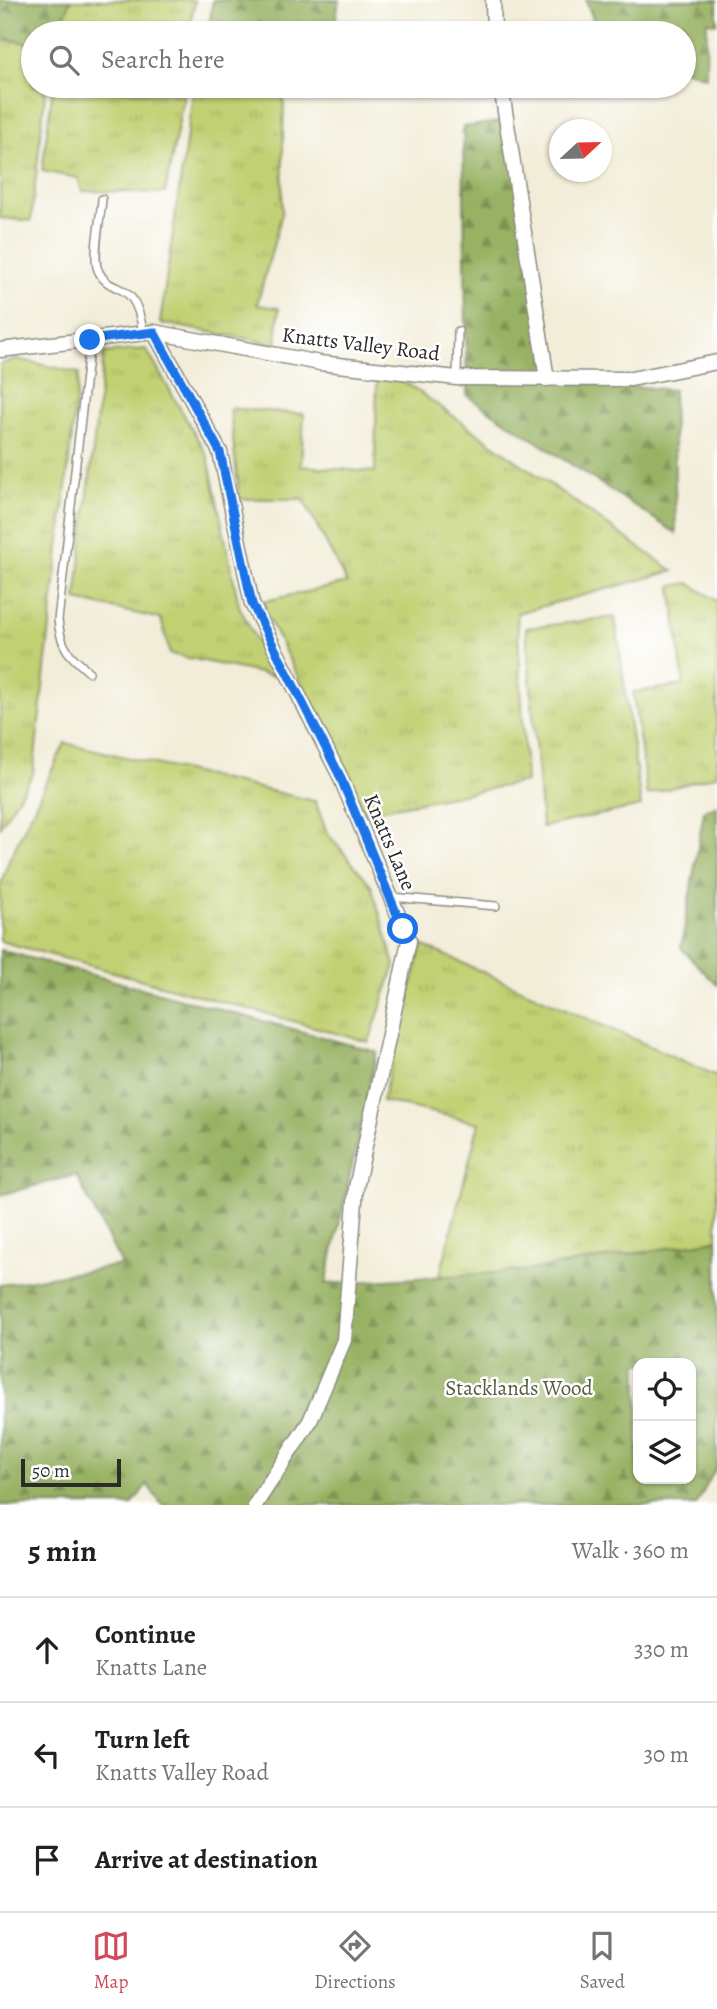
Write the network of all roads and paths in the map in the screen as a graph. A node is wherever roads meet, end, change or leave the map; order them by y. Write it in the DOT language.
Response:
graph roads {
  1 [pos="491,1"];
  2 [pos="493,21"];
  3 [pos="503,98"];
  4 [pos="102,199"];
  5 [pos="458,331"];
  6 [pos="148,333"];
  7 [pos="90,340"];
  8 [pos="0,350"];
  9 [pos="717,362"];
  10 [pos="457,378"];
  11 [pos="547,379"];
  12 [pos="89,672"];
  13 [pos="390,897"];
  14 [pos="496,906"];
  15 [pos="255,1505"];
  1 -- 2 [label="street"];
  3 -- 11 [label="street"];
  4 -- 6 [label="lane"];
  5 -- 10 [label="lane"];
  6 -- 7 [label="street, Knatts Valley Road"];
  6 -- 10 [label="street, Knatts Valley Road"];
  6 -- 13 [label="street, Knatts Lane"];
  7 -- 8 [label="street, Knatts Valley Road"];
  7 -- 12 [label="lane"];
  9 -- 11 [label="street, Knatts Valley Road"];
  10 -- 11 [label="street, Knatts Valley Road"];
  13 -- 14 [label="lane"];
  13 -- 15 [label="street, Knatts Lane"];
}
